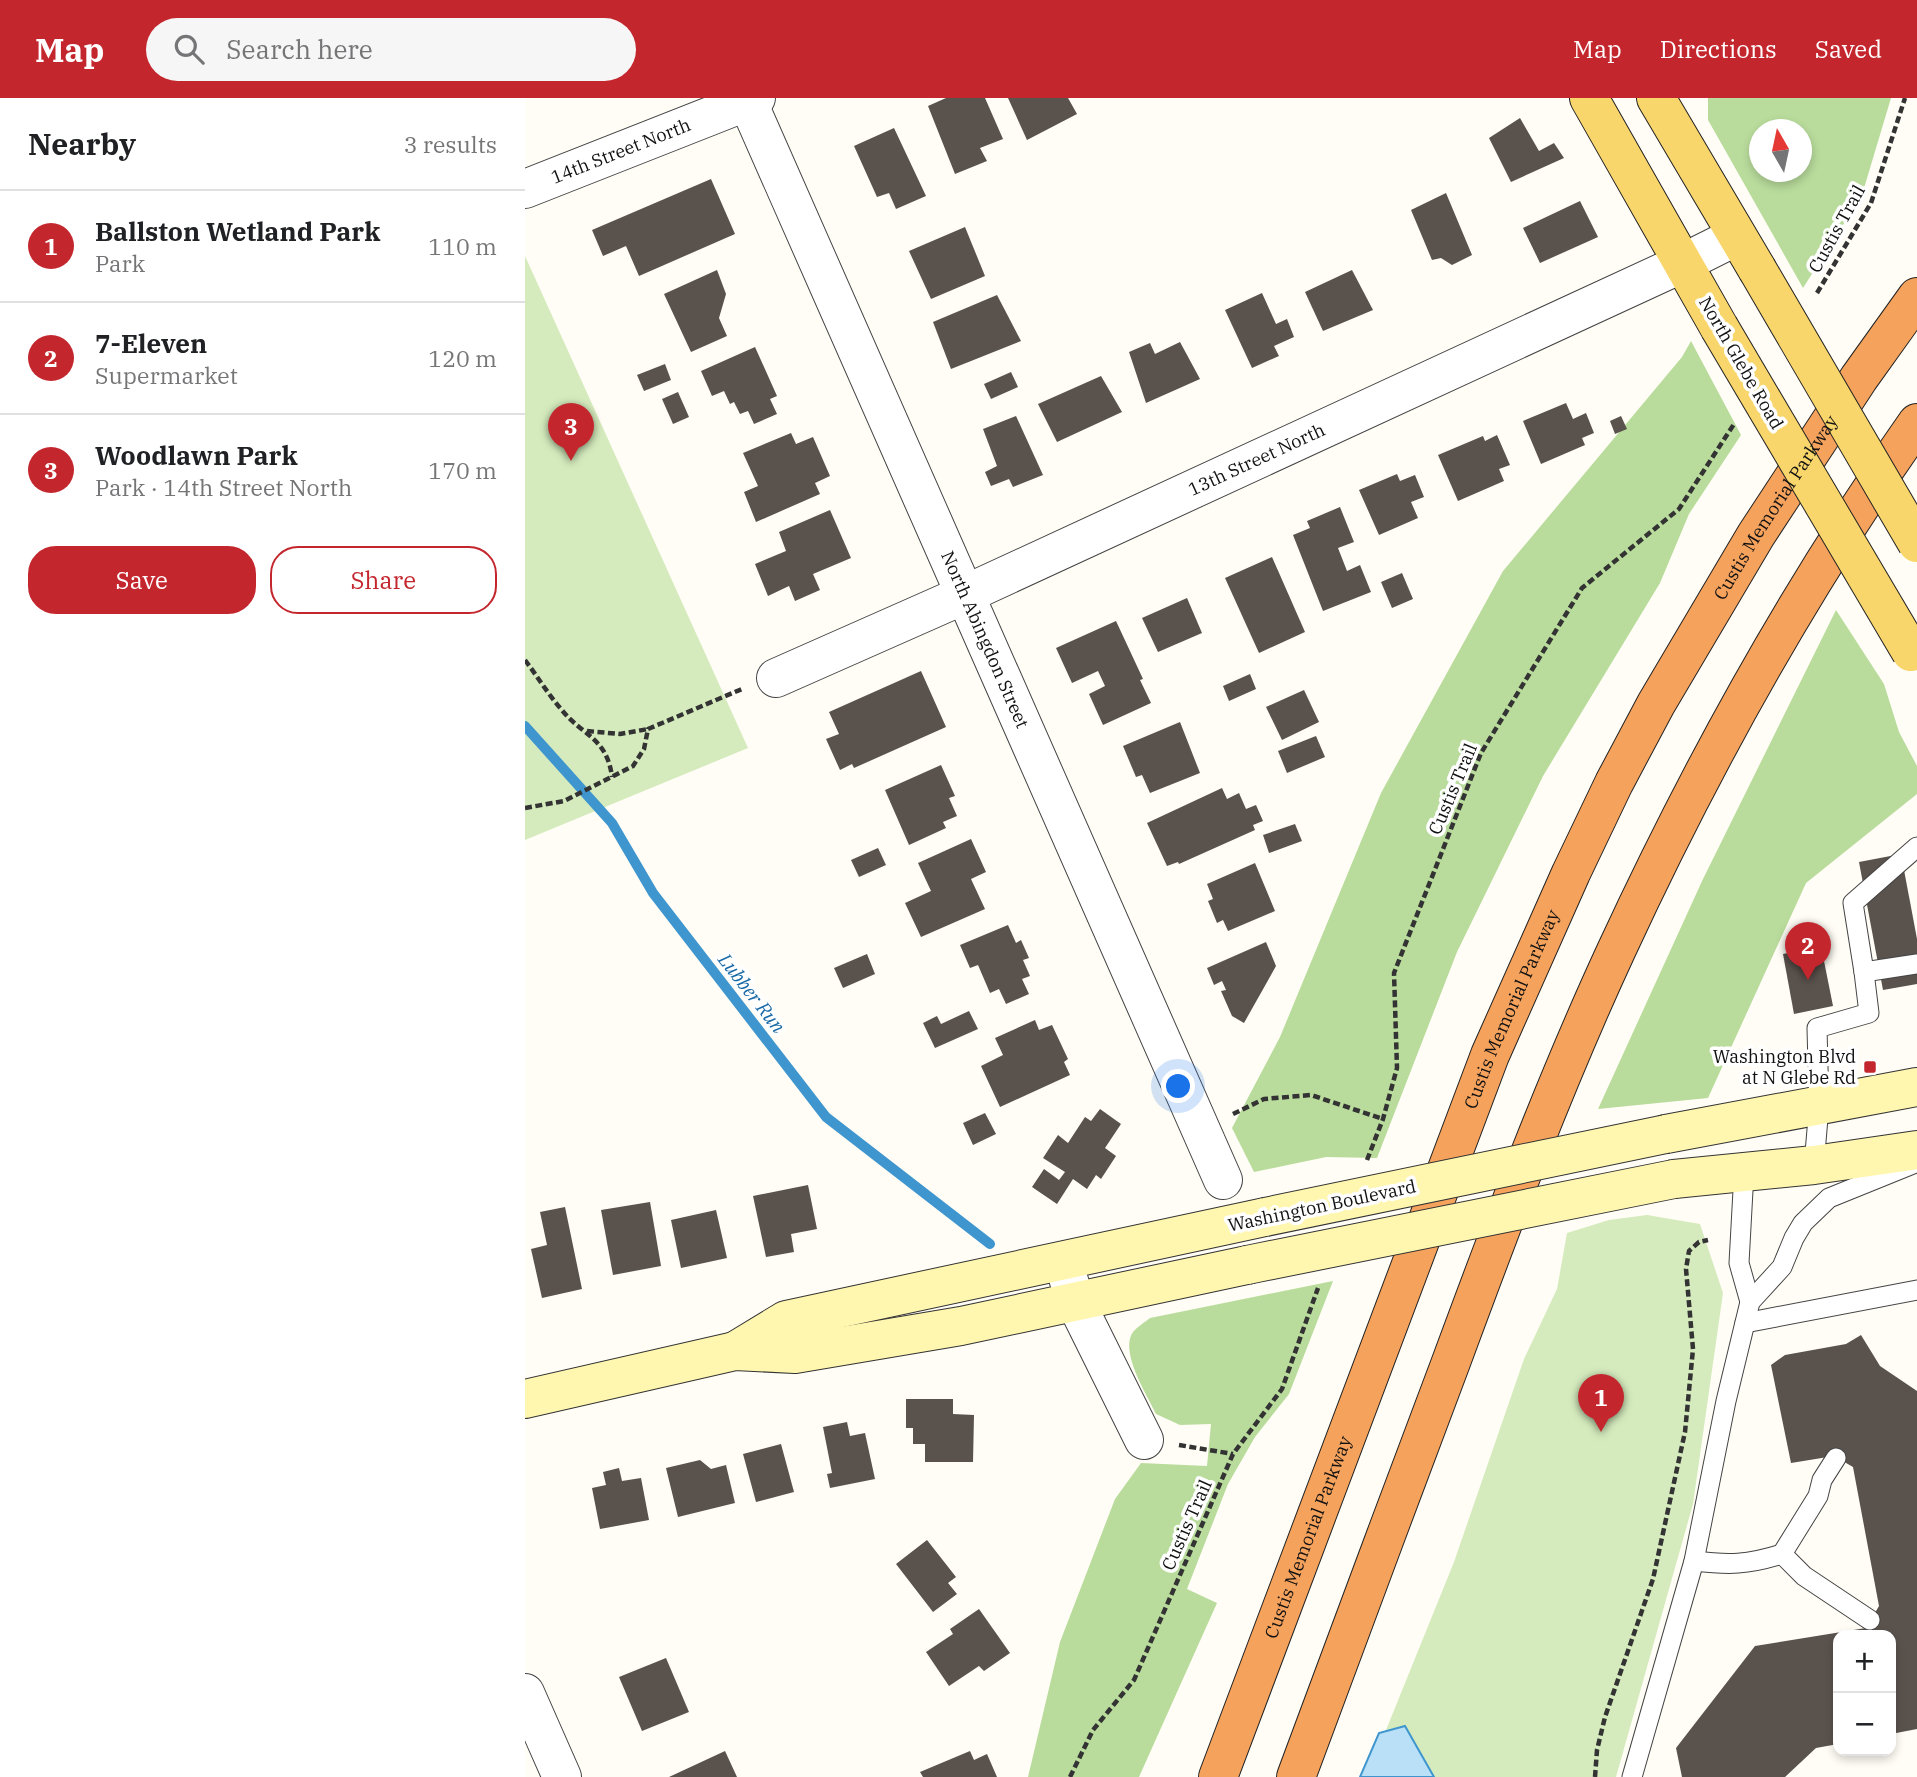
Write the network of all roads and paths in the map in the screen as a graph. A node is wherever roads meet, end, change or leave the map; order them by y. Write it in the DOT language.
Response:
graph roads {
  1 [pos="1589,98"];
  2 [pos="1656,98"];
  3 [pos="1905,98"];
  4 [pos="750,99"];
  5 [pos="525,189"];
  6 [pos="1737,236"];
  7 [pos="1683,263"];
  8 [pos="1817,293"];
  9 [pos="1917,297"];
  10 [pos="1735,422"];
  11 [pos="1917,423"];
  12 [pos="1917,543"];
  13 [pos="966,594"];
  14 [pos="1915,659"];
  15 [pos="525,660"];
  16 [pos="776,678"];
  17 [pos="648,729"];
  18 [pos="586,731"];
  19 [pos="612,777"];
  20 [pos="525,808"];
  21 [pos="1917,847"];
  22 [pos="1917,964"];
  23 [pos="1864,972"];
  24 [pos="1917,1087"];
  25 [pos="1819,1106"];
  26 [pos="1383,1119"];
  27 [pos="1201,1129"];
  28 [pos="1917,1150"];
  29 [pos="1917,1163"];
  30 [pos="1814,1165"];
  31 [pos="1363,1170"];
  32 [pos="1744,1172"];
  33 [pos="1223,1180"];
  34 [pos="1708,1240"];
  35 [pos="1063,1262"];
  36 [pos="1321,1281"];
  37 [pos="1917,1290"];
  38 [pos="1750,1302"];
  39 [pos="1076,1303"];
  40 [pos="1745,1323"];
  41 [pos="736,1351"];
  42 [pos="525,1399"];
  43 [pos="1144,1440"];
  44 [pos="1233,1454"];
  45 [pos="1841,1460"];
  46 [pos="1781,1554"];
  47 [pos="1694,1560"];
  48 [pos="1870,1620"];
  49 [pos="525,1693"];
  50 [pos="562,1777"];
  51 [pos="1070,1777"];
  52 [pos="1218,1777"];
  53 [pos="1296,1777"];
  54 [pos="1595,1777"];
  55 [pos="1632,1777"];
  1 -- 7 [label="main road, North Glebe Road"];
  2 -- 6 [label="main road"];
  3 -- 8 [label="path, Custis Trail"];
  4 -- 5 [label="street, 14th Street North"];
  4 -- 13 [label="street, North Abingdon Street"];
  6 -- 7 [label="street, 13th Street North"];
  6 -- 12 [label="main road, bridge"];
  7 -- 13 [label="street, 13th Street North"];
  7 -- 14 [label="main road, North Glebe Road, bridge"];
  9 -- 52 [label="highway, Custis Memorial Parkway"];
  10 -- 26 [label="path, Custis Trail"];
  11 -- 53 [label="highway"];
  13 -- 16 [label="street, 13th Street North"];
  13 -- 27 [label="street, North Abingdon Street"];
  15 -- 18 [label="path"];
  16 -- 17 [label="path"];
  17 -- 18 [label="path"];
  17 -- 19 [label="path"];
  18 -- 19 [label="path"];
  19 -- 20 [label="path"];
  21 -- 23 [label="lane"];
  22 -- 23 [label="lane"];
  23 -- 25 [label="lane"];
  24 -- 25 [label="main road, Washington Boulevard"];
  25 -- 30 [label="lane"];
  25 -- 35 [label="main road, Washington Boulevard, bridge"];
  26 -- 27 [label="path"];
  26 -- 31 [label="path, Custis Trail"];
  27 -- 33 [label="street, North Abingdon Street"];
  28 -- 30 [label="main road, Washington Boulevard"];
  29 -- 38 [label="lane"];
  30 -- 32 [label="main road, Washington Boulevard"];
  32 -- 38 [label="lane"];
  32 -- 39 [label="main road, Washington Boulevard, bridge"];
  34 -- 54 [label="path"];
  35 -- 39 [label="street"];
  35 -- 41 [label="main road, Washington Boulevard"];
  36 -- 44 [label="path, Custis Trail"];
  37 -- 40 [label="lane"];
  38 -- 40 [label="lane"];
  39 -- 41 [label="main road, Washington Boulevard"];
  39 -- 43 [label="street"];
  40 -- 47 [label="lane"];
  41 -- 42 [label="main road, Washington Boulevard"];
  43 -- 44 [label="path"];
  44 -- 51 [label="path, Custis Trail"];
  45 -- 46 [label="lane"];
  46 -- 47 [label="lane"];
  46 -- 48 [label="lane"];
  47 -- 55 [label="lane"];
  49 -- 50 [label="street"];
}
